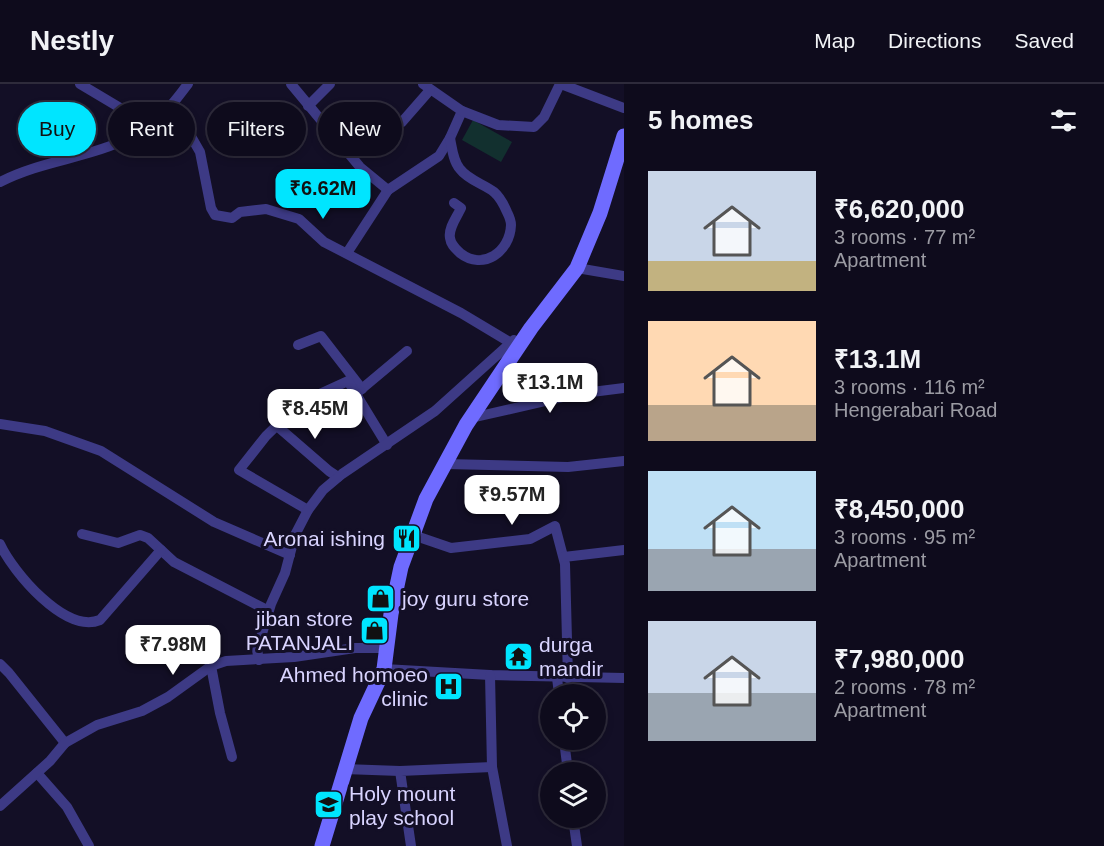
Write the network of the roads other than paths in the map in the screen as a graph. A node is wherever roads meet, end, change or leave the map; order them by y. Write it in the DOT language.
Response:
graph roads {
  1 [pos="80,84"];
  2 [pos="188,84"];
  3 [pos="291,84"];
  4 [pos="330,84"];
  5 [pos="561,84"];
  6 [pos="426,87"];
  7 [pos="111,102"];
  8 [pos="174,102"];
  9 [pos="308,106"];
  10 [pos="624,108"];
  11 [pos="462,111"];
  12 [pos="318,118"];
  13 [pos="402,122"];
  14 [pos="624,136"];
  15 [pos="450,138"];
  16 [pos="195,143"];
  17 [pos="108,148"];
  18 [pos="351,156"];
  19 [pos="0,182"];
  20 [pos="388,190"];
  21 [pos="454,203"];
  22 [pos="347,253"];
  23 [pos="577,268"];
  24 [pos="624,276"];
  25 [pos="531,328"];
  26 [pos="511,343"];
  27 [pos="298,345"];
  28 [pos="407,351"];
  29 [pos="624,388"];
  30 [pos="359,392"];
  31 [pos="471,418"];
  32 [pos="0,424"];
  33 [pos="277,426"];
  34 [pos="387,445"];
  35 [pos="624,461"];
  36 [pos="446,464"];
  37 [pos="338,477"];
  38 [pos="308,510"];
  39 [pos="82,534"];
  40 [pos="413,535"];
  41 [pos="0,544"];
  42 [pos="161,550"];
  43 [pos="624,550"];
  44 [pos="290,555"];
  45 [pos="564,557"];
  46 [pos="269,611"];
  47 [pos="386,648"];
  48 [pos="259,660"];
  49 [pos="0,664"];
  50 [pos="211,666"];
  51 [pos="384,669"];
  52 [pos="490,675"];
  53 [pos="563,678"];
  54 [pos="624,678"];
  55 [pos="562,684"];
  56 [pos="65,743"];
  57 [pos="232,757"];
  58 [pos="492,766"];
  59 [pos="344,769"];
  60 [pos="400,771"];
  61 [pos="37,773"];
  62 [pos="0,806"];
  63 [pos="574,828"];
  64 [pos="89,846"];
  65 [pos="322,846"];
  66 [pos="411,846"];
  67 [pos="507,846"];
  68 [pos="577,846"];
  1 -- 7 [label="street"];
  2 -- 8 [label="street"];
  3 -- 9 [label="street"];
  4 -- 9 [label="street"];
  5 -- 10 [label="street"];
  5 -- 11 [label="street"];
  6 -- 11 [label="street"];
  6 -- 13 [label="street"];
  9 -- 12 [label="street"];
  11 -- 15 [label="street"];
  14 -- 23 [label="main road"];
  15 -- 20 [label="street"];
  15 -- 21 [label="street"];
  16 -- 22 [label="street"];
  17 -- 19 [label="street"];
  18 -- 20 [label="street"];
  20 -- 22 [label="street"];
  22 -- 26 [label="street"];
  23 -- 24 [label="street"];
  23 -- 25 [label="main road"];
  25 -- 26 [label="street"];
  25 -- 31 [label="main road"];
  26 -- 34 [label="street"];
  27 -- 30 [label="street"];
  28 -- 30 [label="street"];
  29 -- 31 [label="street"];
  30 -- 33 [label="street"];
  30 -- 34 [label="street"];
  31 -- 36 [label="main road"];
  32 -- 44 [label="street"];
  33 -- 37 [label="street"];
  33 -- 38 [label="street"];
  34 -- 37 [label="street"];
  35 -- 36 [label="street"];
  36 -- 40 [label="main road"];
  37 -- 38 [label="street"];
  38 -- 44 [label="street"];
  39 -- 42 [label="street"];
  40 -- 45 [label="street"];
  40 -- 47 [label="main road"];
  41 -- 42 [label="street"];
  42 -- 46 [label="street"];
  43 -- 45 [label="street"];
  44 -- 46 [label="street"];
  45 -- 53 [label="street"];
  46 -- 48 [label="street"];
  47 -- 48 [label="street"];
  47 -- 51 [label="main road"];
  48 -- 50 [label="street"];
  49 -- 56 [label="street"];
  50 -- 56 [label="street"];
  50 -- 57 [label="street"];
  51 -- 52 [label="street"];
  51 -- 59 [label="main road"];
  52 -- 53 [label="street"];
  52 -- 58 [label="street"];
  53 -- 54 [label="street"];
  53 -- 55 [label="street"];
  56 -- 61 [label="street"];
  58 -- 60 [label="street"];
  58 -- 67 [label="street"];
  59 -- 60 [label="street"];
  59 -- 65 [label="main road"];
  60 -- 66 [label="street"];
  61 -- 62 [label="street"];
  61 -- 64 [label="street"];
  63 -- 68 [label="street"];
}
